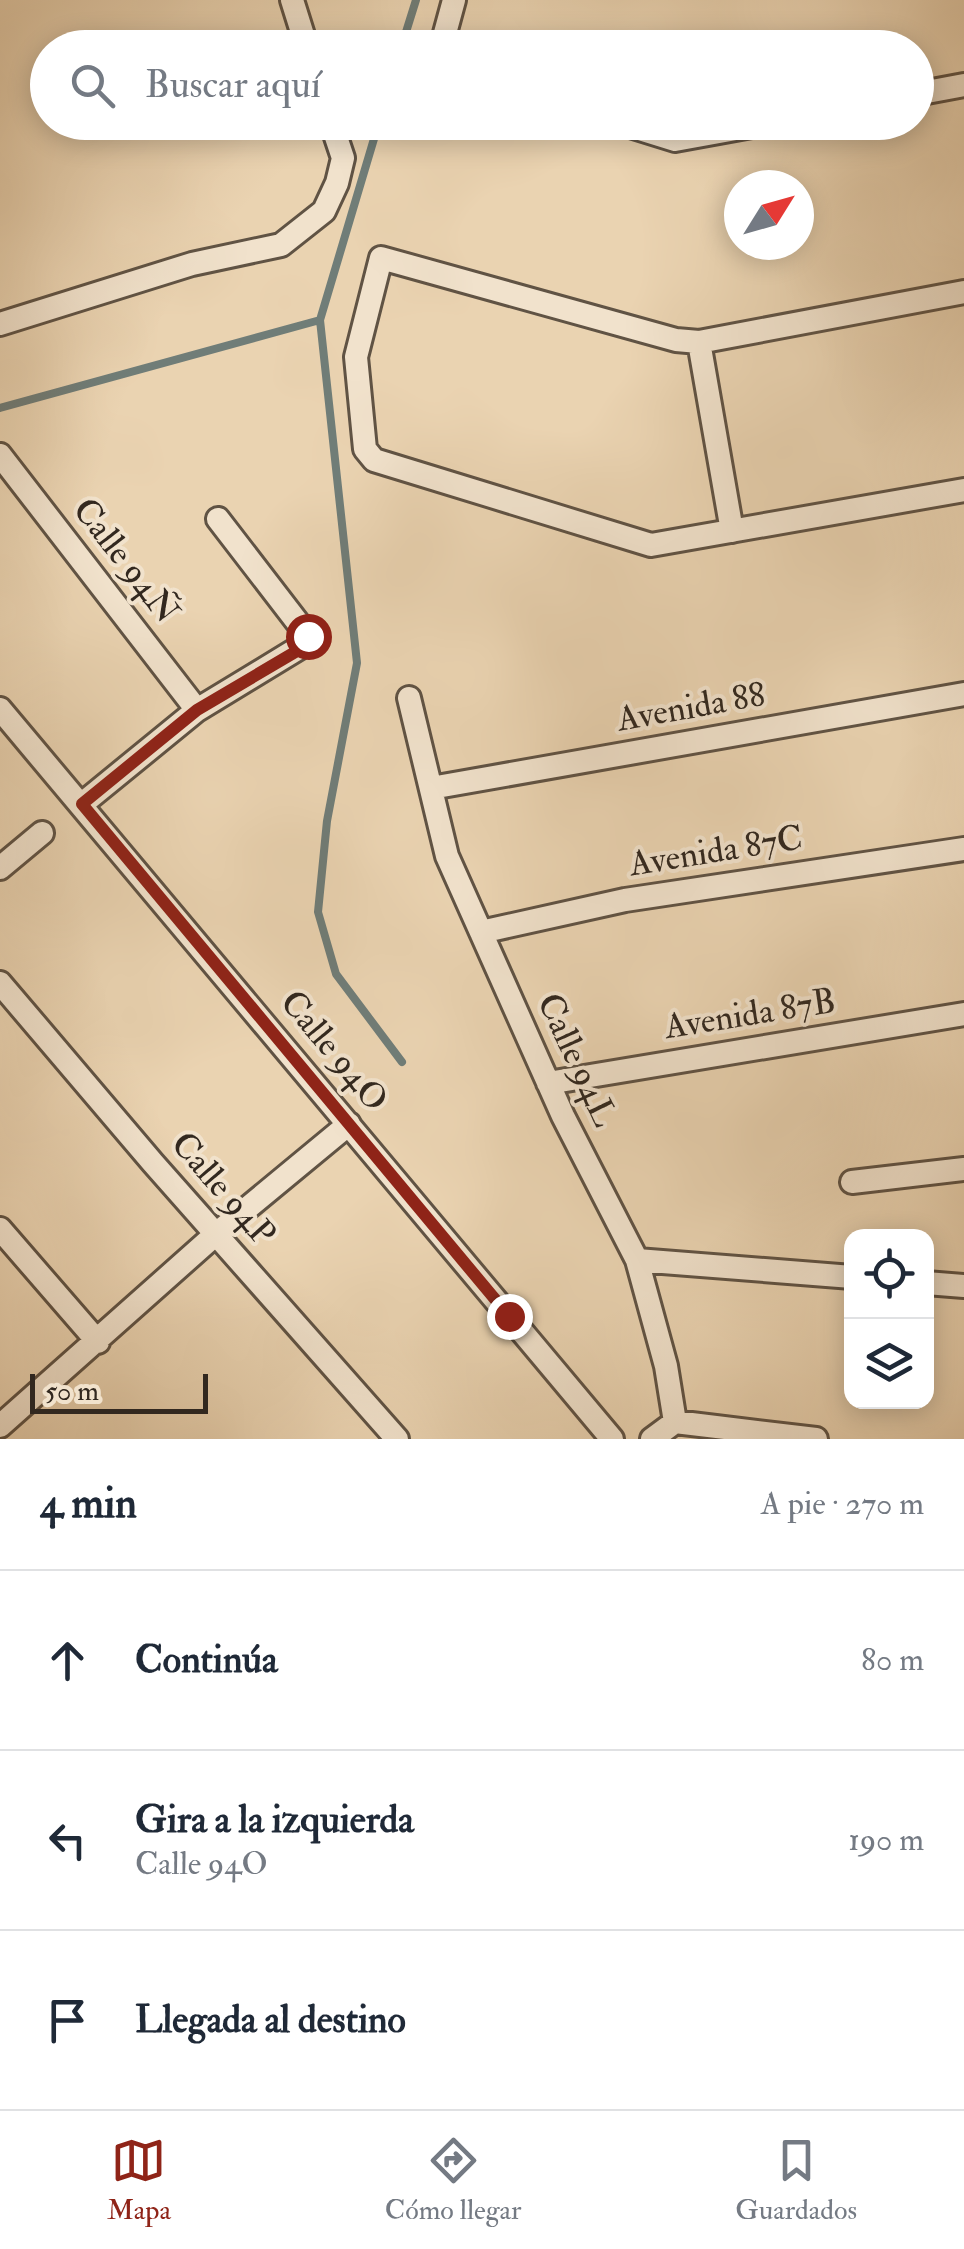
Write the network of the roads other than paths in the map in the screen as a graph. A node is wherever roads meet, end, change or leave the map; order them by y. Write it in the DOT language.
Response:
graph roads {
  1 [pos="292,0"];
  2 [pos="454,0"];
  3 [pos="301,30"];
  4 [pos="446,30"];
  5 [pos="964,85"];
  6 [pos="934,91"];
  7 [pos="337,140"];
  8 [pos="964,292"];
  9 [pos="0,324"];
  10 [pos="698,342"];
  11 [pos="0,455"];
  12 [pos="964,490"];
  13 [pos="218,518"];
  14 [pos="732,531"];
  15 [pos="964,694"];
  16 [pos="409,698"];
  17 [pos="0,708"];
  18 [pos="197,710"];
  19 [pos="431,788"];
  20 [pos="82,804"];
  21 [pos="42,832"];
  22 [pos="964,849"];
  23 [pos="0,868"];
  24 [pos="481,932"];
  25 [pos="0,982"];
  26 [pos="964,1014"];
  27 [pos="548,1084"];
  28 [pos="350,1124"];
  29 [pos="964,1169"];
  30 [pos="852,1182"];
  31 [pos="0,1229"];
  32 [pos="216,1234"];
  33 [pos="637,1260"];
  34 [pos="844,1276"];
  35 [pos="934,1284"];
  36 [pos="964,1286"];
  37 [pos="98,1342"];
  38 [pos="676,1422"];
  39 [pos="0,1426"];
  40 [pos="396,1439"];
  41 [pos="612,1439"];
  42 [pos="652,1439"];
  43 [pos="816,1439"];
  1 -- 3 [label="street"];
  2 -- 4 [label="street"];
  5 -- 6 [label="street"];
  7 -- 9 [label="street"];
  8 -- 10 [label="street"];
  10 -- 14 [label="street"];
  10 -- 14 [label="street"];
  11 -- 18 [label="street, Calle 94Ñ"];
  12 -- 14 [label="street"];
  13 -- 18 [label="street"];
  15 -- 19 [label="street, Avenida 88"];
  16 -- 19 [label="street, Calle 94L"];
  17 -- 20 [label="street, Calle 94O"];
  18 -- 20 [label="street"];
  19 -- 24 [label="street, Calle 94L"];
  20 -- 28 [label="street, Calle 94O"];
  21 -- 23 [label="street"];
  22 -- 24 [label="street, Avenida 87C"];
  24 -- 27 [label="street, Calle 94L"];
  25 -- 32 [label="street, Calle 94P"];
  26 -- 27 [label="street, Avenida 87B"];
  27 -- 33 [label="street, Calle 94L"];
  28 -- 32 [label="street"];
  28 -- 41 [label="street, Calle 94O"];
  29 -- 30 [label="street"];
  31 -- 37 [label="street"];
  32 -- 37 [label="street"];
  32 -- 40 [label="street, Calle 94P"];
  33 -- 34 [label="street"];
  33 -- 38 [label="street, Calle 94L"];
  35 -- 36 [label="street"];
  37 -- 39 [label="street"];
  38 -- 42 [label="street"];
  38 -- 43 [label="street"];
}
